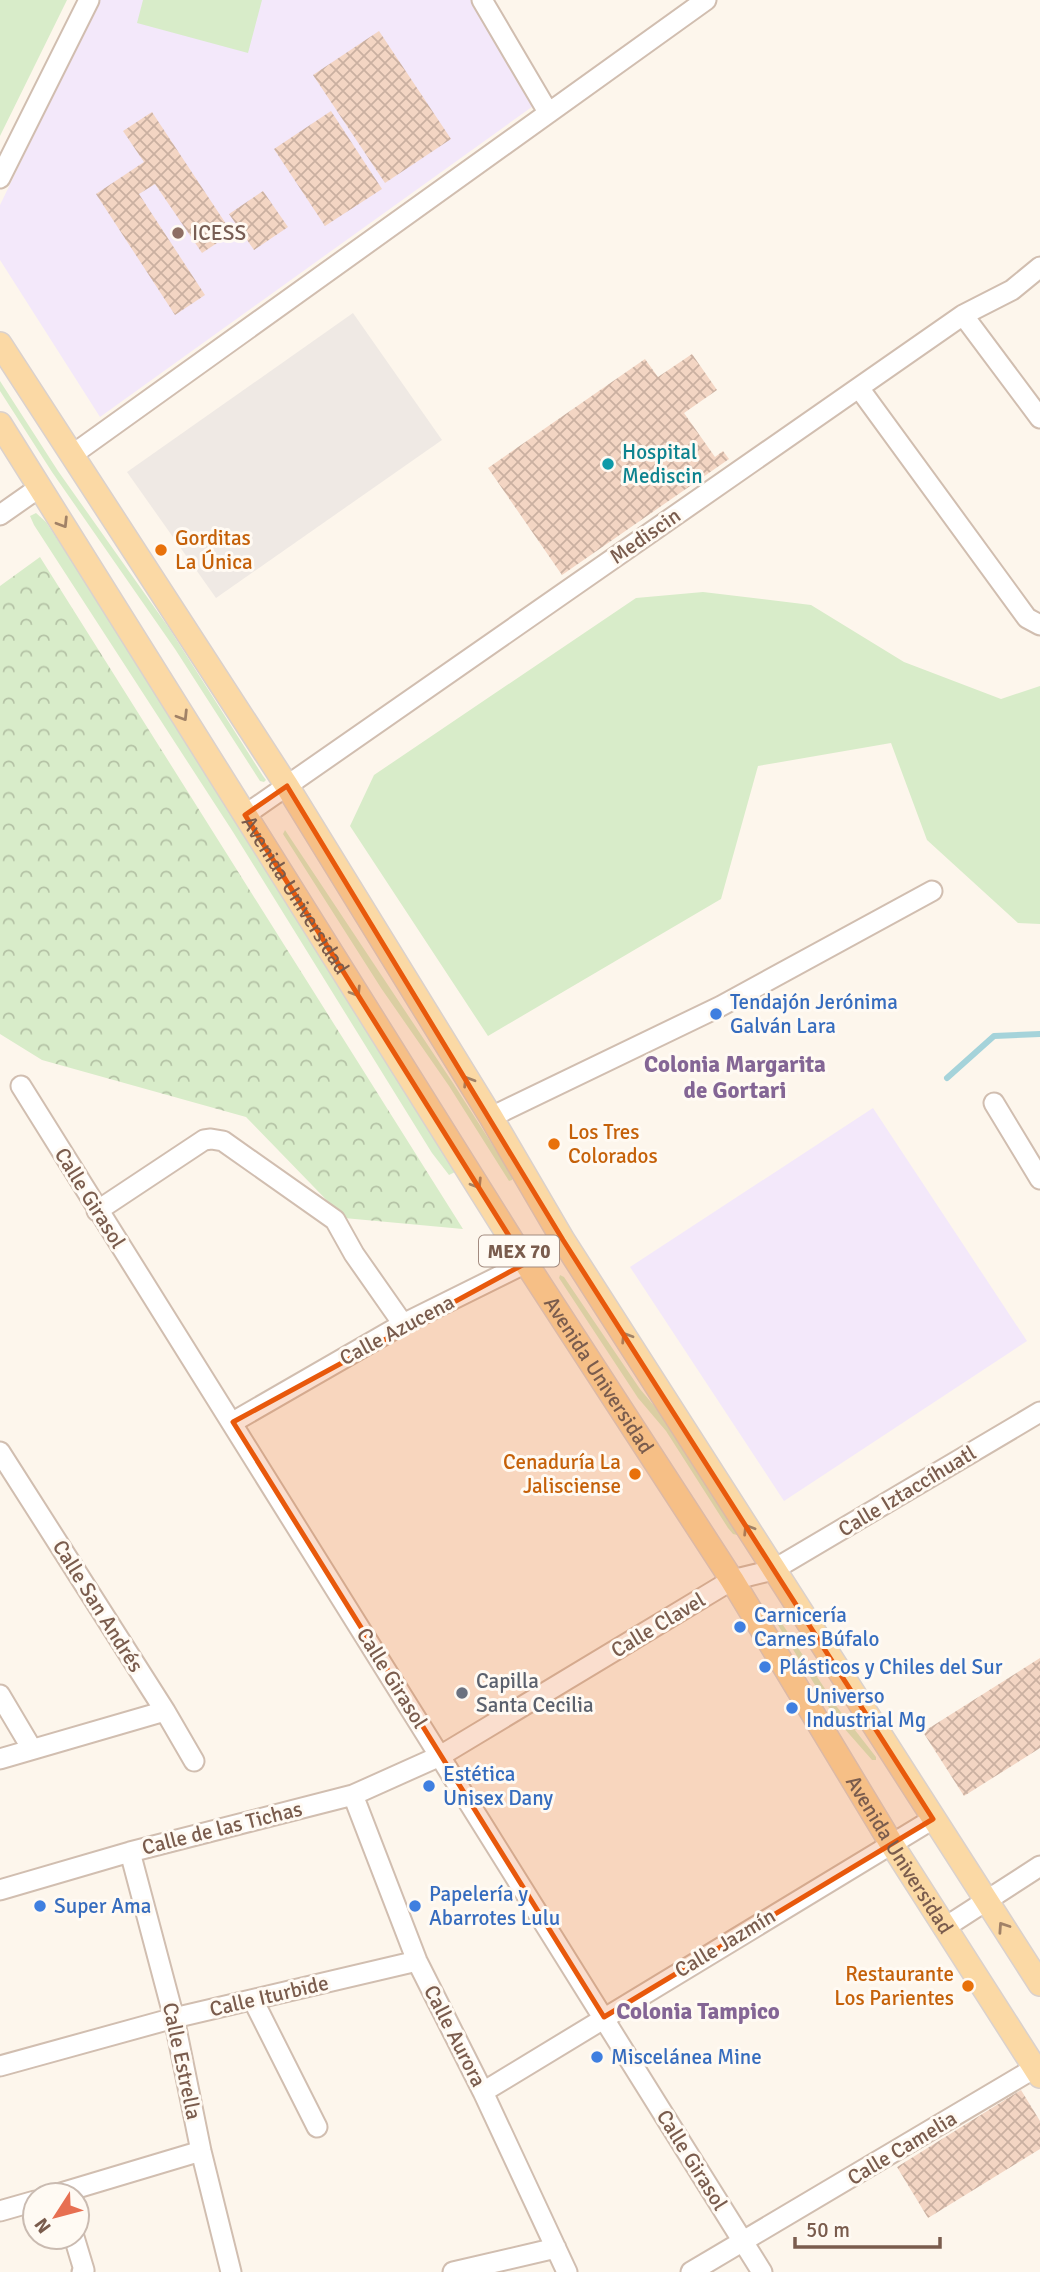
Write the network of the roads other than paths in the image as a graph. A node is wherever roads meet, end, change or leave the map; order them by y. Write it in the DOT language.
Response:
graph roads {
  1 [pos="89,0"];
  2 [pos="482,0"];
  3 [pos="699,2"];
  4 [pos="548,111"];
  5 [pos="0,178"];
  6 [pos="1040,267"];
  7 [pos="963,315"];
  8 [pos="0,344"];
  9 [pos="859,388"];
  10 [pos="1040,418"];
  11 [pos="0,424"];
  12 [pos="72,455"];
  13 [pos="40,487"];
  14 [pos="0,515"];
  15 [pos="1040,625"];
  16 [pos="287,786"];
  17 [pos="245,815"];
  18 [pos="932,891"];
  19 [pos="21,1086"];
  20 [pos="994,1103"];
  21 [pos="491,1117"];
  22 [pos="1040,1179"];
  23 [pos="97,1211"];
  24 [pos="563,1240"];
  25 [pos="526,1263"];
  26 [pos="404,1324"];
  27 [pos="1040,1412"];
  28 [pos="233,1422"];
  29 [pos="0,1452"];
  30 [pos="774,1570"];
  31 [pos="732,1580"];
  32 [pos="0,1695"];
  33 [pos="165,1712"];
  34 [pos="32,1749"];
  35 [pos="440,1756"];
  36 [pos="0,1759"];
  37 [pos="194,1761"];
  38 [pos="353,1795"];
  39 [pos="933,1819"];
  40 [pos="891,1843"];
  41 [pos="130,1852"];
  42 [pos="1040,1866"];
  43 [pos="0,1890"];
  44 [pos="985,1901"];
  45 [pos="944,1928"];
  46 [pos="417,1961"];
  47 [pos="1040,1984"];
  48 [pos="253,2000"];
  49 [pos="604,2017"];
  50 [pos="174,2018"];
  51 [pos="0,2066"];
  52 [pos="1039,2070"];
  53 [pos="483,2092"];
  54 [pos="317,2127"];
  55 [pos="201,2151"];
  56 [pos="91,2184"];
  57 [pos="21,2205"];
  58 [pos="0,2211"];
  59 [pos="743,2242"];
  60 [pos="556,2248"];
  61 [pos="78,2251"];
  62 [pos="82,2272"];
  63 [pos="231,2272"];
  64 [pos="453,2272"];
  65 [pos="568,2272"];
  66 [pos="691,2272"];
  67 [pos="762,2272"];
  1 -- 5 [label="street"];
  2 -- 4 [label="street"];
  3 -- 4 [label="street"];
  4 -- 12 [label="street"];
  6 -- 7 [label="street, Mediscin"];
  7 -- 9 [label="street, Mediscin"];
  7 -- 10 [label="street"];
  8 -- 12 [label="main road, Avenida Universidad / MEX 70"];
  9 -- 15 [label="street"];
  9 -- 16 [label="street, Mediscin"];
  11 -- 13 [label="main road, Avenida Universidad / MEX 70"];
  12 -- 16 [label="main road, Avenida Universidad / MEX 70"];
  13 -- 14 [label="street"];
  13 -- 17 [label="main road, Avenida Universidad / MEX 70, one-way"];
  16 -- 17 [label="street, Mediscin"];
  21 -- 16 [label="main road, Avenida Universidad / MEX 70, one-way"];
  17 -- 25 [label="main road, Avenida Universidad / MEX 70, one-way"];
  18 -- 21 [label="street"];
  19 -- 23 [label="street, Calle Girasol"];
  20 -- 22 [label="street"];
  21 -- 24 [label="main road, Avenida Universidad / MEX 70"];
  23 -- 26 [label="street"];
  23 -- 28 [label="street, Calle Girasol"];
  24 -- 25 [label="street, Calle Azucena"];
  30 -- 24 [label="main road, Avenida Universidad / MEX 70, one-way"];
  25 -- 26 [label="street, Calle Azucena"];
  25 -- 31 [label="main road, Avenida Universidad / MEX 70"];
  26 -- 28 [label="street, Calle Azucena"];
  27 -- 30 [label="street, Calle Iztaccíhuatl"];
  28 -- 35 [label="street, Calle Girasol"];
  29 -- 33 [label="street, Calle San Andrés"];
  30 -- 31 [label="street, Calle Iztaccíhuatl"];
  30 -- 39 [label="main road, Avenida Universidad / MEX 70"];
  31 -- 35 [label="street, Calle Clavel"];
  31 -- 40 [label="main road, Avenida Universidad / MEX 70"];
  32 -- 34 [label="street"];
  33 -- 34 [label="street"];
  33 -- 37 [label="street, Calle San Andrés"];
  34 -- 36 [label="street"];
  35 -- 38 [label="street, Calle de las Tichas"];
  35 -- 49 [label="street, Calle Girasol"];
  38 -- 41 [label="street, Calle de las Tichas"];
  38 -- 46 [label="street, Calle Aurora"];
  39 -- 40 [label="street, Calle Jazmín"];
  39 -- 44 [label="main road, Avenida Universidad / MEX 70"];
  40 -- 45 [label="main road, Avenida Universidad / MEX 70"];
  40 -- 49 [label="street, Calle Jazmín"];
  41 -- 43 [label="street, Calle de las Tichas"];
  41 -- 50 [label="street, Calle Estrella"];
  42 -- 44 [label="street"];
  44 -- 45 [label="street"];
  47 -- 44 [label="main road, Avenida Universidad / MEX 70, one-way"];
  45 -- 52 [label="main road, Avenida Universidad / MEX 70"];
  46 -- 48 [label="street, Calle Iturbide"];
  46 -- 53 [label="street, Calle Aurora"];
  48 -- 50 [label="street, Calle Iturbide"];
  48 -- 54 [label="street"];
  49 -- 53 [label="street, Calle Jazmín"];
  49 -- 59 [label="street, Calle Girasol"];
  50 -- 51 [label="street, Calle Iturbide"];
  50 -- 55 [label="street, Calle Estrella"];
  52 -- 59 [label="street, Calle Camelia"];
  53 -- 60 [label="street, Calle Aurora"];
  55 -- 56 [label="street"];
  55 -- 63 [label="street, Calle Estrella"];
  57 -- 58 [label="street"];
  59 -- 66 [label="street, Calle Camelia"];
  59 -- 67 [label="street, Calle Girasol"];
  60 -- 64 [label="street"];
  60 -- 65 [label="street, Calle Aurora"];
  61 -- 62 [label="street"];
}
